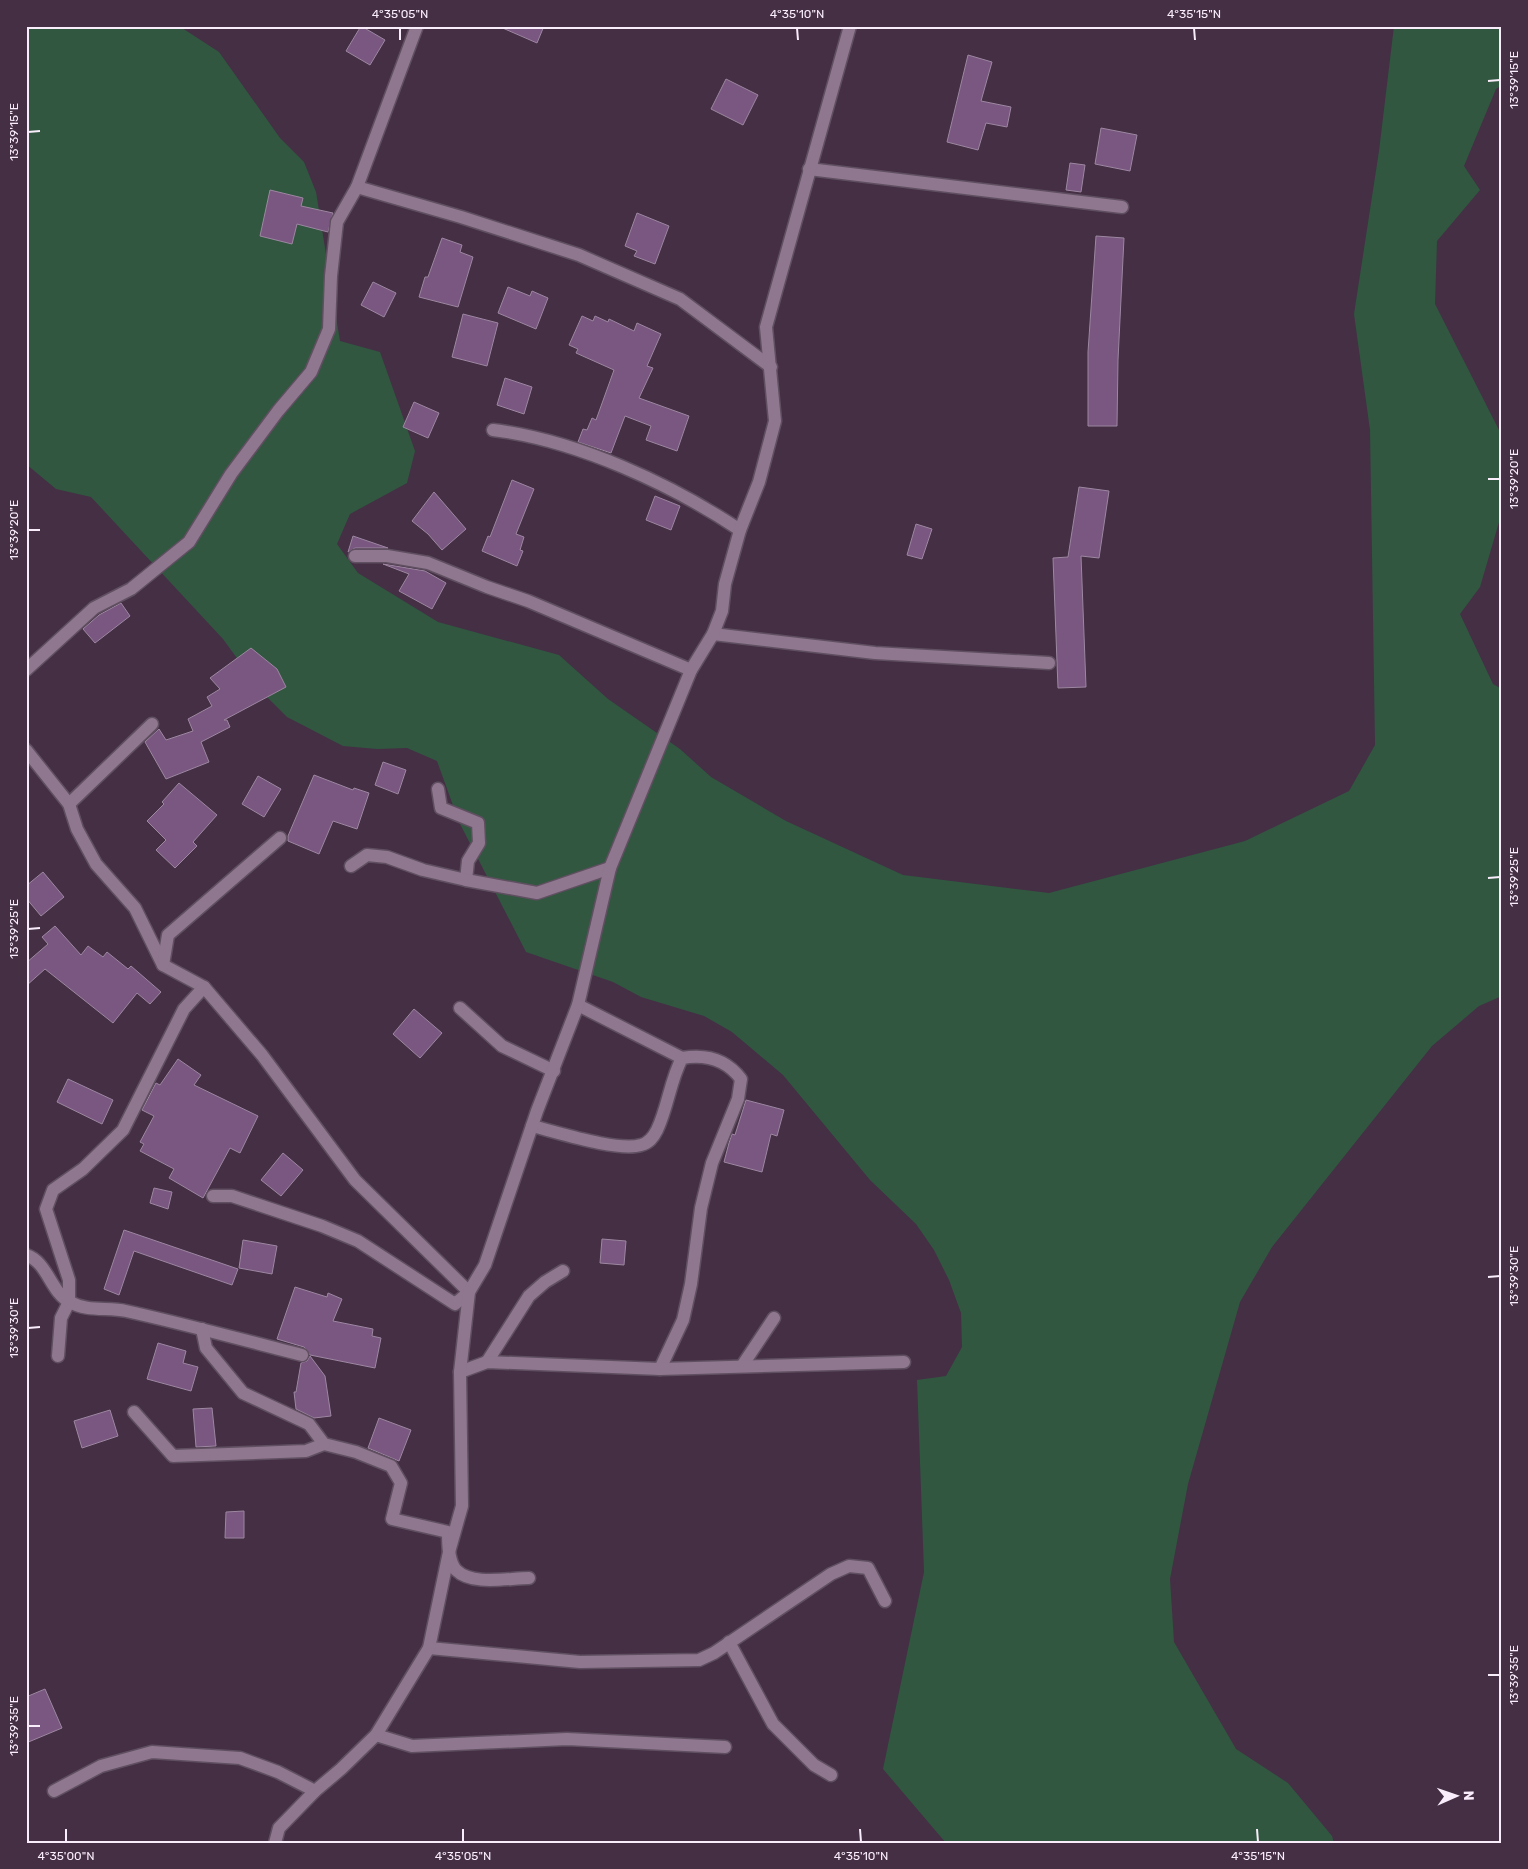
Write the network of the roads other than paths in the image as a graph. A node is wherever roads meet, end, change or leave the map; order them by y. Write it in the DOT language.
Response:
graph roads {
  1 [pos="418,26"];
  2 [pos="850,26"];
  3 [pos="809,169"];
  4 [pos="357,187"];
  5 [pos="1122,207"];
  6 [pos="771,367"];
  7 [pos="493,430"];
  8 [pos="740,530"];
  9 [pos="355,556"];
  10 [pos="713,634"];
  11 [pos="1049,663"];
  12 [pos="26,670"];
  13 [pos="691,670"];
  14 [pos="152,724"];
  15 [pos="26,750"];
  16 [pos="438,789"];
  17 [pos="69,804"];
  18 [pos="280,838"];
  19 [pos="351,866"];
  20 [pos="610,868"];
  21 [pos="466,880"];
  22 [pos="163,965"];
  23 [pos="204,988"];
  24 [pos="578,1005"];
  25 [pos="460,1008"];
  26 [pos="682,1058"];
  27 [pos="554,1070"];
  28 [pos="532,1126"];
  29 [pos="213,1196"];
  30 [pos="26,1255"];
  31 [pos="564,1271"];
  32 [pos="469,1292"];
  33 [pos="69,1302"];
  34 [pos="774,1318"];
  35 [pos="202,1329"];
  36 [pos="58,1356"];
  37 [pos="302,1356"];
  38 [pos="487,1362"];
  39 [pos="904,1362"];
  40 [pos="742,1366"];
  41 [pos="660,1368"];
  42 [pos="460,1372"];
  43 [pos="134,1412"];
  44 [pos="324,1444"];
  45 [pos="449,1552"];
  46 [pos="529,1578"];
  47 [pos="885,1601"];
  48 [pos="729,1642"];
  49 [pos="429,1648"];
  50 [pos="376,1735"];
  51 [pos="725,1747"];
  52 [pos="831,1775"];
  53 [pos="315,1791"];
  54 [pos="54,1792"];
  55 [pos="274,1843"];
  1 -- 4 [label="street"];
  2 -- 3 [label="street"];
  3 -- 5 [label="street"];
  3 -- 6 [label="street"];
  4 -- 6 [label="street"];
  4 -- 12 [label="street"];
  6 -- 8 [label="street"];
  7 -- 8 [label="street"];
  8 -- 10 [label="street"];
  9 -- 13 [label="street"];
  10 -- 11 [label="street"];
  10 -- 13 [label="street"];
  13 -- 20 [label="street"];
  14 -- 17 [label="street"];
  15 -- 17 [label="street"];
  16 -- 21 [label="street"];
  17 -- 22 [label="street"];
  18 -- 22 [label="street"];
  19 -- 21 [label="street"];
  20 -- 21 [label="street"];
  20 -- 24 [label="street"];
  22 -- 23 [label="street"];
  23 -- 32 [label="street"];
  23 -- 33 [label="street"];
  24 -- 26 [label="street"];
  24 -- 27 [label="street"];
  25 -- 27 [label="street"];
  26 -- 28 [label="street"];
  26 -- 41 [label="street"];
  27 -- 28 [label="street"];
  28 -- 32 [label="street"];
  29 -- 32 [label="street"];
  30 -- 33 [label="street"];
  31 -- 38 [label="street"];
  32 -- 42 [label="street"];
  33 -- 35 [label="street"];
  33 -- 36 [label="street"];
  34 -- 40 [label="street"];
  35 -- 37 [label="street"];
  35 -- 44 [label="street"];
  38 -- 41 [label="street"];
  38 -- 42 [label="street"];
  39 -- 40 [label="street"];
  40 -- 41 [label="street"];
  42 -- 45 [label="street"];
  43 -- 44 [label="street"];
  44 -- 45 [label="street"];
  45 -- 46 [label="street"];
  45 -- 49 [label="street"];
  47 -- 48 [label="street"];
  48 -- 49 [label="street"];
  48 -- 52 [label="street"];
  49 -- 50 [label="street"];
  50 -- 51 [label="street"];
  50 -- 53 [label="street"];
  53 -- 54 [label="street"];
  53 -- 55 [label="street"];
}
